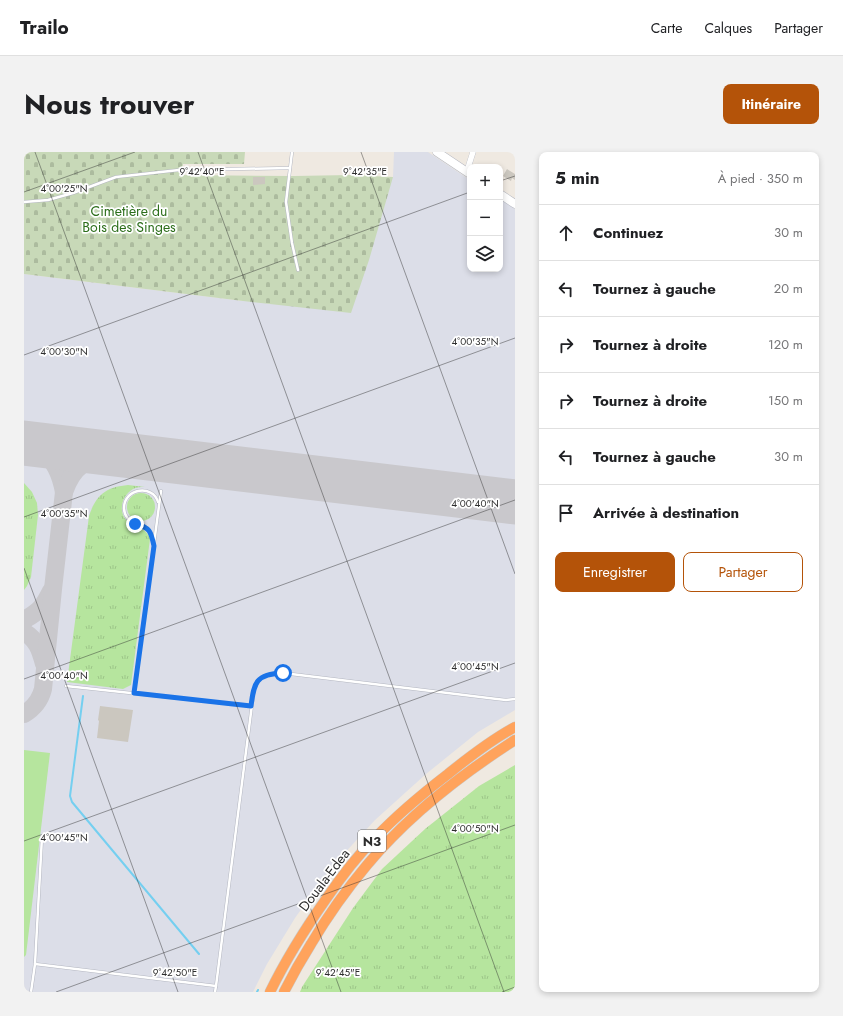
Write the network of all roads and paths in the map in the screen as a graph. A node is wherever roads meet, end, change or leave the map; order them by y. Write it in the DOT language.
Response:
graph roads {
  1 [pos="292,152"];
  2 [pos="437,152"];
  3 [pos="473,152"];
  4 [pos="470,164"];
  5 [pos="290,168"];
  6 [pos="467,171"];
  7 [pos="503,196"];
  8 [pos="24,202"];
  9 [pos="515,204"];
  10 [pos="298,270"];
  11 [pos="161,491"];
  12 [pos="159,505"];
  13 [pos="154,546"];
  14 [pos="66,686"];
  15 [pos="134,693"];
  16 [pos="515,699"];
  17 [pos="251,706"];
  18 [pos="515,727"];
  19 [pos="515,740"];
  20 [pos="60,839"];
  21 [pos="35,964"];
  22 [pos="216,986"];
  23 [pos="31,992"];
  24 [pos="215,992"];
  25 [pos="270,992"];
  26 [pos="284,992"];
  1 -- 5 [label="lane"];
  2 -- 6 [label="main road"];
  3 -- 4 [label="street"];
  5 -- 8 [label="lane"];
  5 -- 10 [label="lane"];
  7 -- 9 [label="main road"];
  11 -- 12 [label="lane"];
  12 -- 13 [label="lane"];
  12 -- 13 [label="lane"];
  13 -- 15 [label="lane"];
  14 -- 15 [label="lane"];
  15 -- 17 [label="lane"];
  16 -- 17 [label="lane"];
  17 -- 22 [label="lane"];
  18 -- 25 [label="highway, Douala-Edea / N3"];
  19 -- 26 [label="highway, Douala-Edea / N3"];
  20 -- 21 [label="lane"];
  21 -- 22 [label="lane"];
  21 -- 23 [label="lane"];
  22 -- 24 [label="lane"];
}
